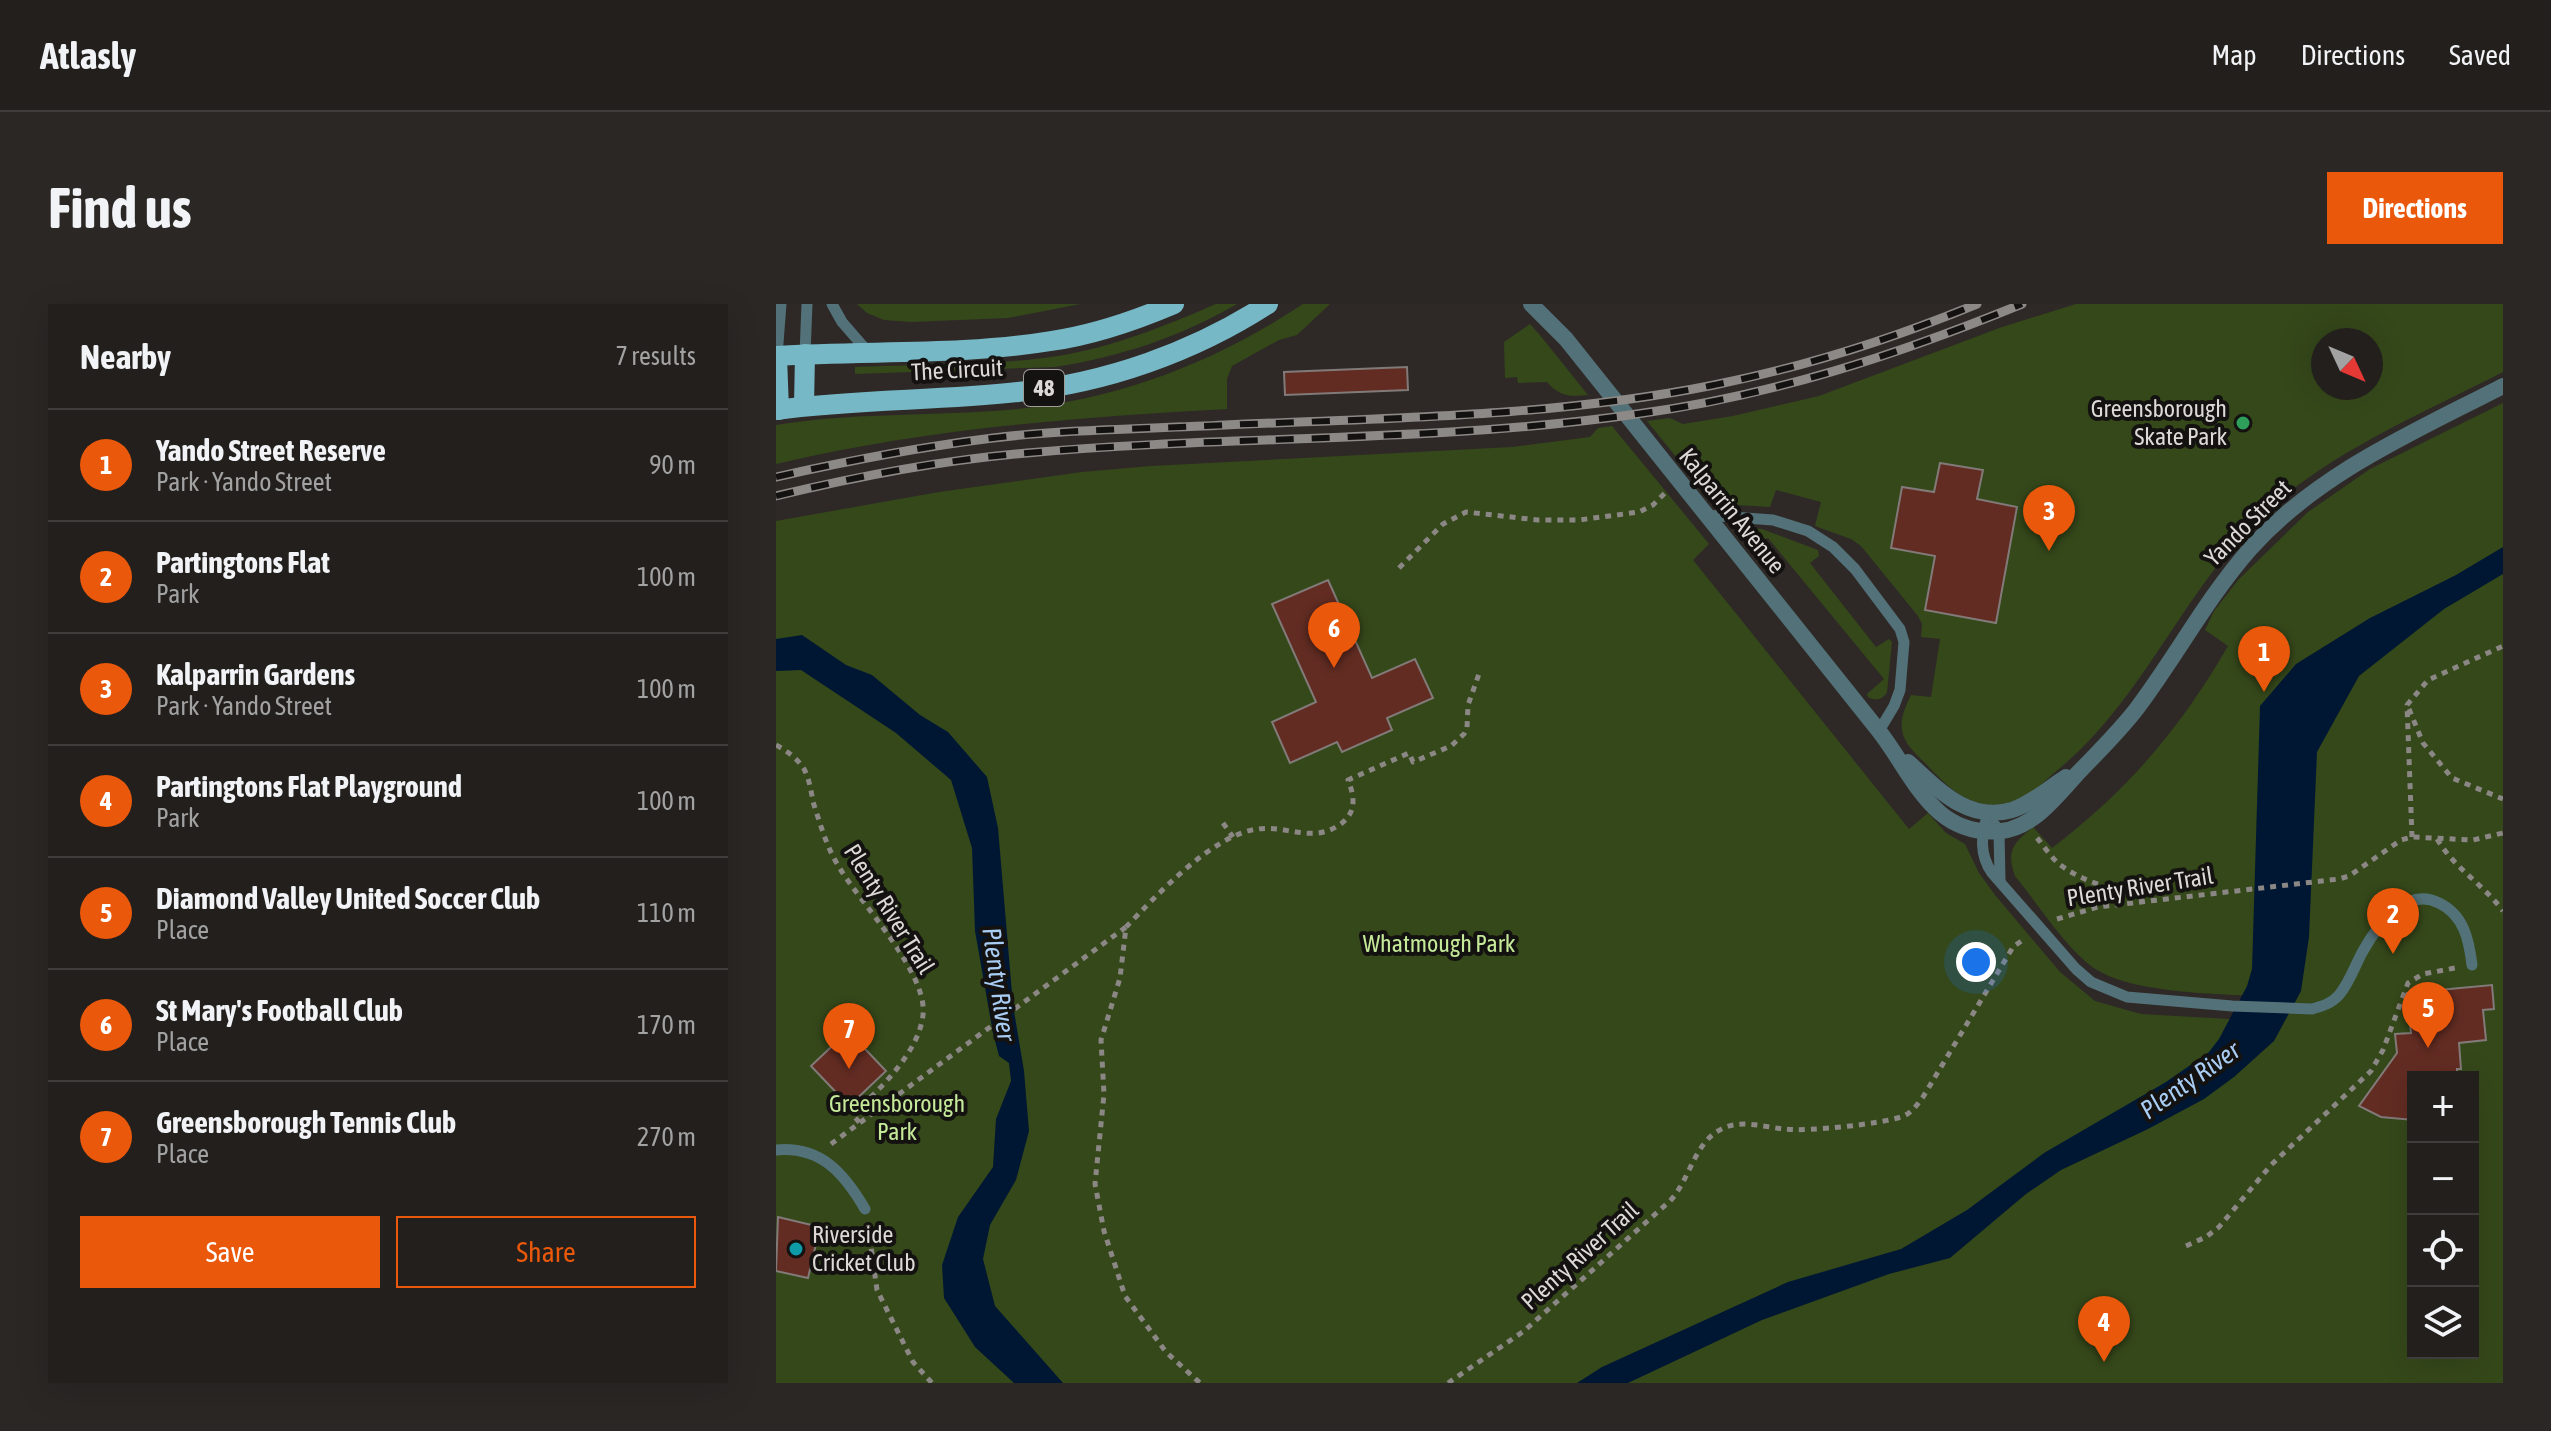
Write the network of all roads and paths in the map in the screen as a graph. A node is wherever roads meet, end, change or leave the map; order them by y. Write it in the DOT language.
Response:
graph roads {
  1 [pos="781,304"];
  2 [pos="807,304"];
  3 [pos="832,304"];
  4 [pos="1174,304"];
  5 [pos="1268,304"];
  6 [pos="1539,307"];
  7 [pos="869,353"];
  8 [pos="805,354"];
  9 [pos="777,356"];
  10 [pos="2503,386"];
  11 [pos="804,406"];
  12 [pos="778,410"];
  13 [pos="1679,483"];
  14 [pos="1705,515"];
  15 [pos="1399,568"];
  16 [pos="2503,646"];
  17 [pos="1480,671"];
  18 [pos="2407,705"];
  19 [pos="1879,731"];
  20 [pos="776,745"];
  21 [pos="1894,750"];
  22 [pos="2088,763"];
  23 [pos="2503,799"];
  24 [pos="1988,814"];
  25 [pos="1223,823"];
  26 [pos="2025,823"];
  27 [pos="1990,831"];
  28 [pos="2503,833"];
  29 [pos="1233,837"];
  30 [pos="2412,837"];
  31 [pos="2437,839"];
  32 [pos="2149,900"];
  33 [pos="2503,911"];
  34 [pos="1126,927"];
  35 [pos="2040,927"];
  36 [pos="2472,965"];
  37 [pos="860,1123"];
  38 [pos="776,1150"];
  39 [pos="816,1155"];
  40 [pos="865,1209"];
  41 [pos="2186,1246"];
  42 [pos="932,1383"];
  43 [pos="1200,1383"];
  44 [pos="1448,1383"];
  1 -- 9 [label="lane"];
  2 -- 8 [label="lane"];
  3 -- 7 [label="lane"];
  4 -- 7 [label="main road, The Circuit / 48"];
  5 -- 11 [label="main road, The Circuit / 48"];
  6 -- 13 [label="street, Kalparrin Avenue"];
  7 -- 8 [label="main road, The Circuit / 48"];
  8 -- 9 [label="main road, 48"];
  8 -- 11 [label="main road"];
  9 -- 12 [label="main road"];
  10 -- 22 [label="street, Yando Street"];
  11 -- 12 [label="main road, The Circuit / 48"];
  13 -- 14 [label="street, Kalparrin Avenue"];
  13 -- 15 [label="path"];
  14 -- 19 [label="street, Kalparrin Avenue"];
  14 -- 19 [label="lane"];
  16 -- 18 [label="path"];
  17 -- 29 [label="path"];
  18 -- 23 [label="path"];
  18 -- 30 [label="path"];
  19 -- 21 [label="street, Kalparrin Avenue"];
  20 -- 37 [label="path, Plenty River Trail"];
  21 -- 24 [label="street, Kalparrin Avenue"];
  21 -- 27 [label="street, Kalparrin Avenue"];
  22 -- 24 [label="street, Yando Street"];
  22 -- 26 [label="street, Yando Street"];
  24 -- 27 [label="lane"];
  25 -- 29 [label="path"];
  26 -- 27 [label="street, Yando Street"];
  26 -- 32 [label="path"];
  27 -- 35 [label="lane"];
  28 -- 31 [label="path"];
  29 -- 34 [label="path"];
  30 -- 31 [label="path"];
  30 -- 32 [label="path, Plenty River Trail"];
  31 -- 33 [label="path"];
  32 -- 35 [label="path, Plenty River Trail"];
  34 -- 37 [label="path"];
  34 -- 43 [label="path"];
  35 -- 36 [label="lane"];
  35 -- 44 [label="path, Plenty River Trail"];
  36 -- 41 [label="path"];
  37 -- 39 [label="path"];
  38 -- 39 [label="lane"];
  39 -- 40 [label="lane"];
  40 -- 42 [label="path"];
}
